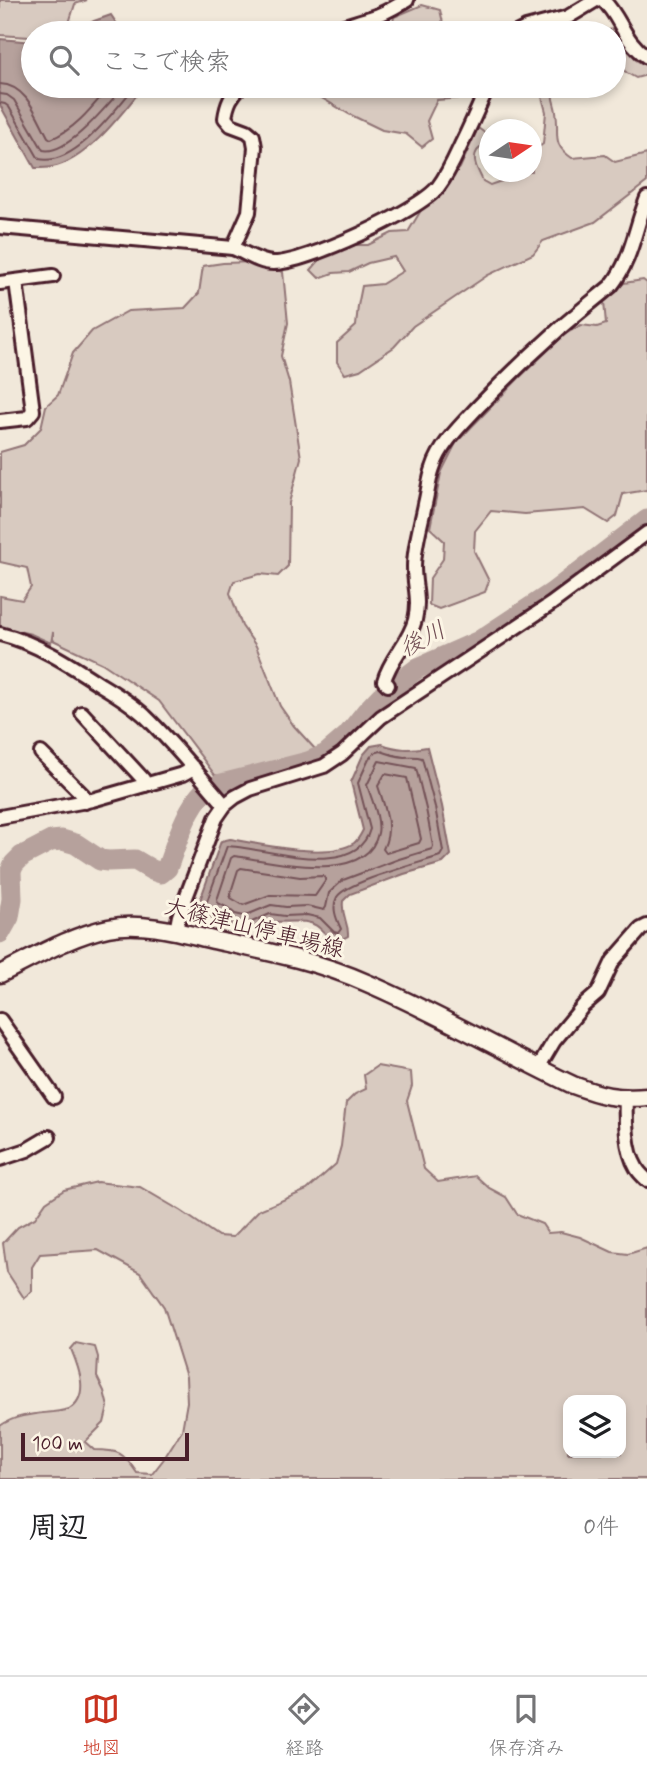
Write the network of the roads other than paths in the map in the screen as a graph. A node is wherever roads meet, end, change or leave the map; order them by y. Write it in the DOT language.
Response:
graph roads {
  1 [pos="407,0"];
  2 [pos="596,0"];
  3 [pos="603,0"];
  4 [pos="360,21"];
  5 [pos="553,21"];
  6 [pos="616,21"];
  7 [pos="626,37"];
  8 [pos="647,57"];
  9 [pos="231,98"];
  10 [pos="483,98"];
  11 [pos="647,198"];
  12 [pos="0,227"];
  13 [pos="233,248"];
  14 [pos="53,276"];
  15 [pos="16,281"];
  16 [pos="0,283"];
  17 [pos="0,421"];
  18 [pos="646,536"];
  19 [pos="0,634"];
  20 [pos="388,685"];
  21 [pos="82,713"];
  22 [pos="41,753"];
  23 [pos="194,768"];
  24 [pos="145,785"];
  25 [pos="85,802"];
  26 [pos="225,805"];
  27 [pos="0,817"];
  28 [pos="647,926"];
  29 [pos="176,931"];
  30 [pos="0,974"];
  31 [pos="0,1020"];
  32 [pos="538,1068"];
  33 [pos="54,1097"];
  34 [pos="647,1097"];
  35 [pos="625,1099"];
  36 [pos="49,1137"];
  37 [pos="0,1159"];
  38 [pos="647,1180"];
  1 -- 4 [label="street"];
  2 -- 5 [label="street"];
  3 -- 6 [label="street"];
  7 -- 8 [label="street"];
  9 -- 13 [label="street"];
  10 -- 13 [label="street"];
  11 -- 20 [label="street"];
  12 -- 13 [label="street"];
  14 -- 15 [label="street"];
  15 -- 16 [label="street"];
  15 -- 17 [label="street"];
  18 -- 26 [label="street"];
  19 -- 23 [label="street"];
  21 -- 24 [label="street"];
  22 -- 25 [label="street"];
  23 -- 24 [label="street"];
  23 -- 26 [label="street"];
  24 -- 25 [label="street"];
  25 -- 27 [label="street"];
  26 -- 29 [label="street"];
  28 -- 32 [label="street"];
  29 -- 30 [label="main road, 大篠津山停車場線"];
  29 -- 32 [label="main road, 大篠津山停車場線"];
  31 -- 33 [label="street"];
  32 -- 35 [label="main road, 大篠津山停車場線"];
  34 -- 35 [label="main road, 大篠津山停車場線"];
  35 -- 38 [label="street"];
  36 -- 37 [label="street"];
}
